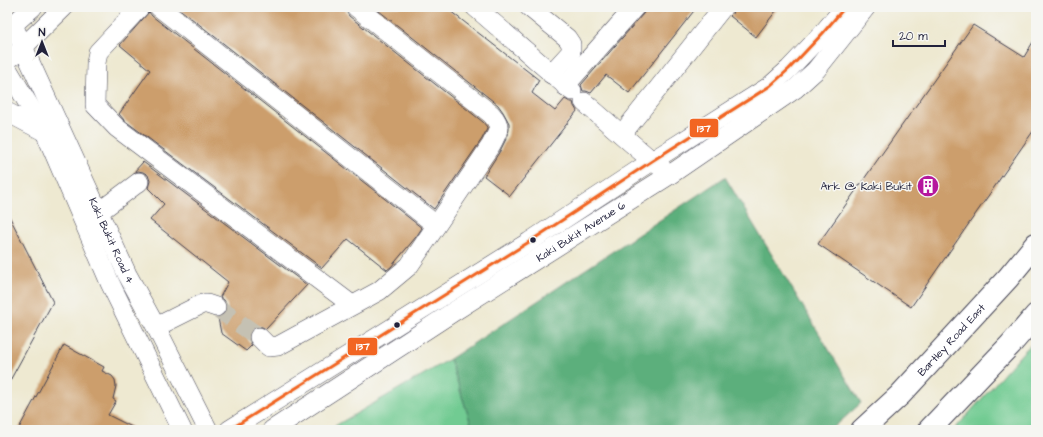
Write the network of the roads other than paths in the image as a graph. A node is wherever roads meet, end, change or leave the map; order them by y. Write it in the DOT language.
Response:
graph roads {
  1 [pos="33,7"];
  2 [pos="64,7"];
  3 [pos="140,7"];
  4 [pos="159,7"];
  5 [pos="356,7"];
  6 [pos="475,7"];
  7 [pos="529,7"];
  8 [pos="635,7"];
  9 [pos="723,7"];
  10 [pos="845,7"];
  11 [pos="866,7"];
  12 [pos="10,27"];
  13 [pos="23,47"];
  14 [pos="7,62"];
  15 [pos="7,68"];
  16 [pos="568,88"];
  17 [pos="7,112"];
  18 [pos="45,132"];
  19 [pos="622,134"];
  20 [pos="652,160"];
  21 [pos="671,174"];
  22 [pos="138,182"];
  23 [pos="99,212"];
  24 [pos="436,225"];
  25 [pos="1036,244"];
  26 [pos="352,305"];
  27 [pos="216,307"];
  28 [pos="1036,315"];
  29 [pos="156,327"];
  30 [pos="259,337"];
  31 [pos="182,430"];
  32 [pos="208,430"];
  33 [pos="228,430"];
  34 [pos="272,430"];
  35 [pos="862,430"];
  36 [pos="929,430"];
  1 -- 12 [label="street, Kaki Bukit Road 4"];
  2 -- 13 [label="street"];
  3 -- 26 [label="street"];
  4 -- 24 [label="street"];
  5 -- 24 [label="street"];
  6 -- 16 [label="street"];
  7 -- 16 [label="street"];
  8 -- 16 [label="street"];
  9 -- 19 [label="street"];
  10 -- 20 [label="street, Kaki Bukit Avenue 6"];
  11 -- 21 [label="street, Kaki Bukit Avenue 6"];
  12 -- 13 [label="street, Kaki Bukit Road 4"];
  13 -- 14 [label="street"];
  13 -- 23 [label="street, Kaki Bukit Road 4"];
  15 -- 18 [label="street, Kaki Bukit Road 4"];
  16 -- 19 [label="street"];
  17 -- 18 [label="street"];
  18 -- 31 [label="street, Kaki Bukit Road 4"];
  19 -- 20 [label="street"];
  20 -- 21 [label="street"];
  20 -- 33 [label="street, Kaki Bukit Avenue 6"];
  21 -- 34 [label="street, Kaki Bukit Avenue 6"];
  22 -- 23 [label="street"];
  23 -- 29 [label="street, Kaki Bukit Road 4"];
  24 -- 26 [label="street"];
  25 -- 35 [label="highway, Bartley Road East"];
  26 -- 30 [label="street"];
  27 -- 29 [label="street"];
  28 -- 36 [label="highway"];
  29 -- 32 [label="street, Kaki Bukit Road 4"];
}
